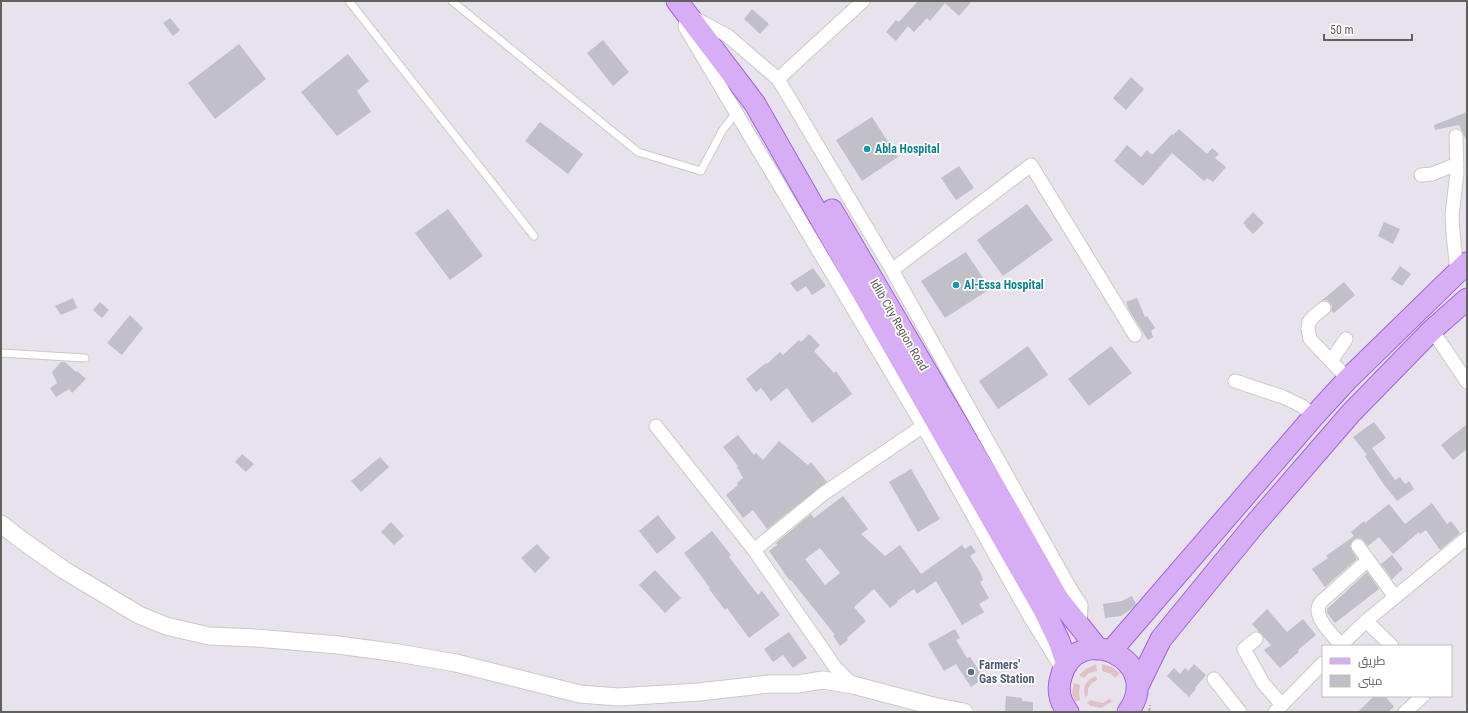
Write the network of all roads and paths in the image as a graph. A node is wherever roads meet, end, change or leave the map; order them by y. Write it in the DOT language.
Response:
graph roads {
  1 [pos="350,1"];
  2 [pos="452,1"];
  3 [pos="864,1"];
  4 [pos="682,7"];
  5 [pos="778,79"];
  6 [pos="736,113"];
  7 [pos="1456,136"];
  8 [pos="1461,166"];
  9 [pos="1421,175"];
  10 [pos="534,236"];
  11 [pos="1462,268"];
  12 [pos="892,270"];
  13 [pos="1467,299"];
  14 [pos="1324,308"];
  15 [pos="1432,330"];
  16 [pos="1135,335"];
  17 [pos="1346,339"];
  18 [pos="1,354"];
  19 [pos="85,358"];
  20 [pos="1331,361"];
  21 [pos="1348,379"];
  22 [pos="1236,381"];
  23 [pos="1467,382"];
  24 [pos="1314,416"];
  25 [pos="656,426"];
  26 [pos="923,426"];
  27 [pos="1,524"];
  28 [pos="1467,538"];
  29 [pos="1358,546"];
  30 [pos="754,550"];
  31 [pos="1368,560"];
  32 [pos="1395,597"];
  33 [pos="1366,621"];
  34 [pos="1080,625"];
  35 [pos="1256,639"];
  36 [pos="1340,645"];
  37 [pos="1391,645"];
  38 [pos="1105,650"];
  39 [pos="1322,664"];
  40 [pos="1065,667"];
  41 [pos="1214,679"];
  42 [pos="853,685"];
  43 [pos="1422,697"];
  44 [pos="1134,703"];
  45 [pos="1060,706"];
  46 [pos="1278,708"];
  47 [pos="964,712"];
  48 [pos="1240,712"];
  49 [pos="1405,712"];
  1 -- 10 [label="lane"];
  2 -- 6 [label="lane"];
  3 -- 5 [label="street"];
  4 -- 5 [label="street"];
  4 -- 6 [label="street"];
  4 -- 34 [label="main road, Idlib City Region Road"];
  4 -- 40 [label="main road, Idlib City Region Road"];
  5 -- 12 [label="street"];
  6 -- 26 [label="street"];
  7 -- 8 [label="street"];
  8 -- 9 [label="street"];
  8 -- 11 [label="street"];
  11 -- 21 [label="main road"];
  12 -- 16 [label="street"];
  12 -- 34 [label="street"];
  13 -- 15 [label="main road"];
  14 -- 20 [label="street"];
  15 -- 23 [label="street"];
  15 -- 44 [label="main road"];
  17 -- 20 [label="street"];
  18 -- 19 [label="lane"];
  20 -- 21 [label="street"];
  21 -- 24 [label="main road"];
  22 -- 24 [label="street"];
  24 -- 38 [label="main road"];
  25 -- 30 [label="street"];
  26 -- 30 [label="street"];
  26 -- 40 [label="street"];
  27 -- 42 [label="street"];
  28 -- 32 [label="street"];
  29 -- 31 [label="street"];
  30 -- 42 [label="street"];
  31 -- 32 [label="street"];
  31 -- 36 [label="street"];
  32 -- 33 [label="street"];
  33 -- 36 [label="street"];
  33 -- 37 [label="street"];
  34 -- 38 [label="main road, Idlib City Region Road"];
  35 -- 46 [label="street"];
  38 -- 40 [label="main road"];
  38 -- 44 [label="main road, Idlib City Region Road"];
  39 -- 46 [label="street"];
  40 -- 45 [label="main road"];
  41 -- 48 [label="street"];
  42 -- 47 [label="street"];
  43 -- 49 [label="street"];
}
